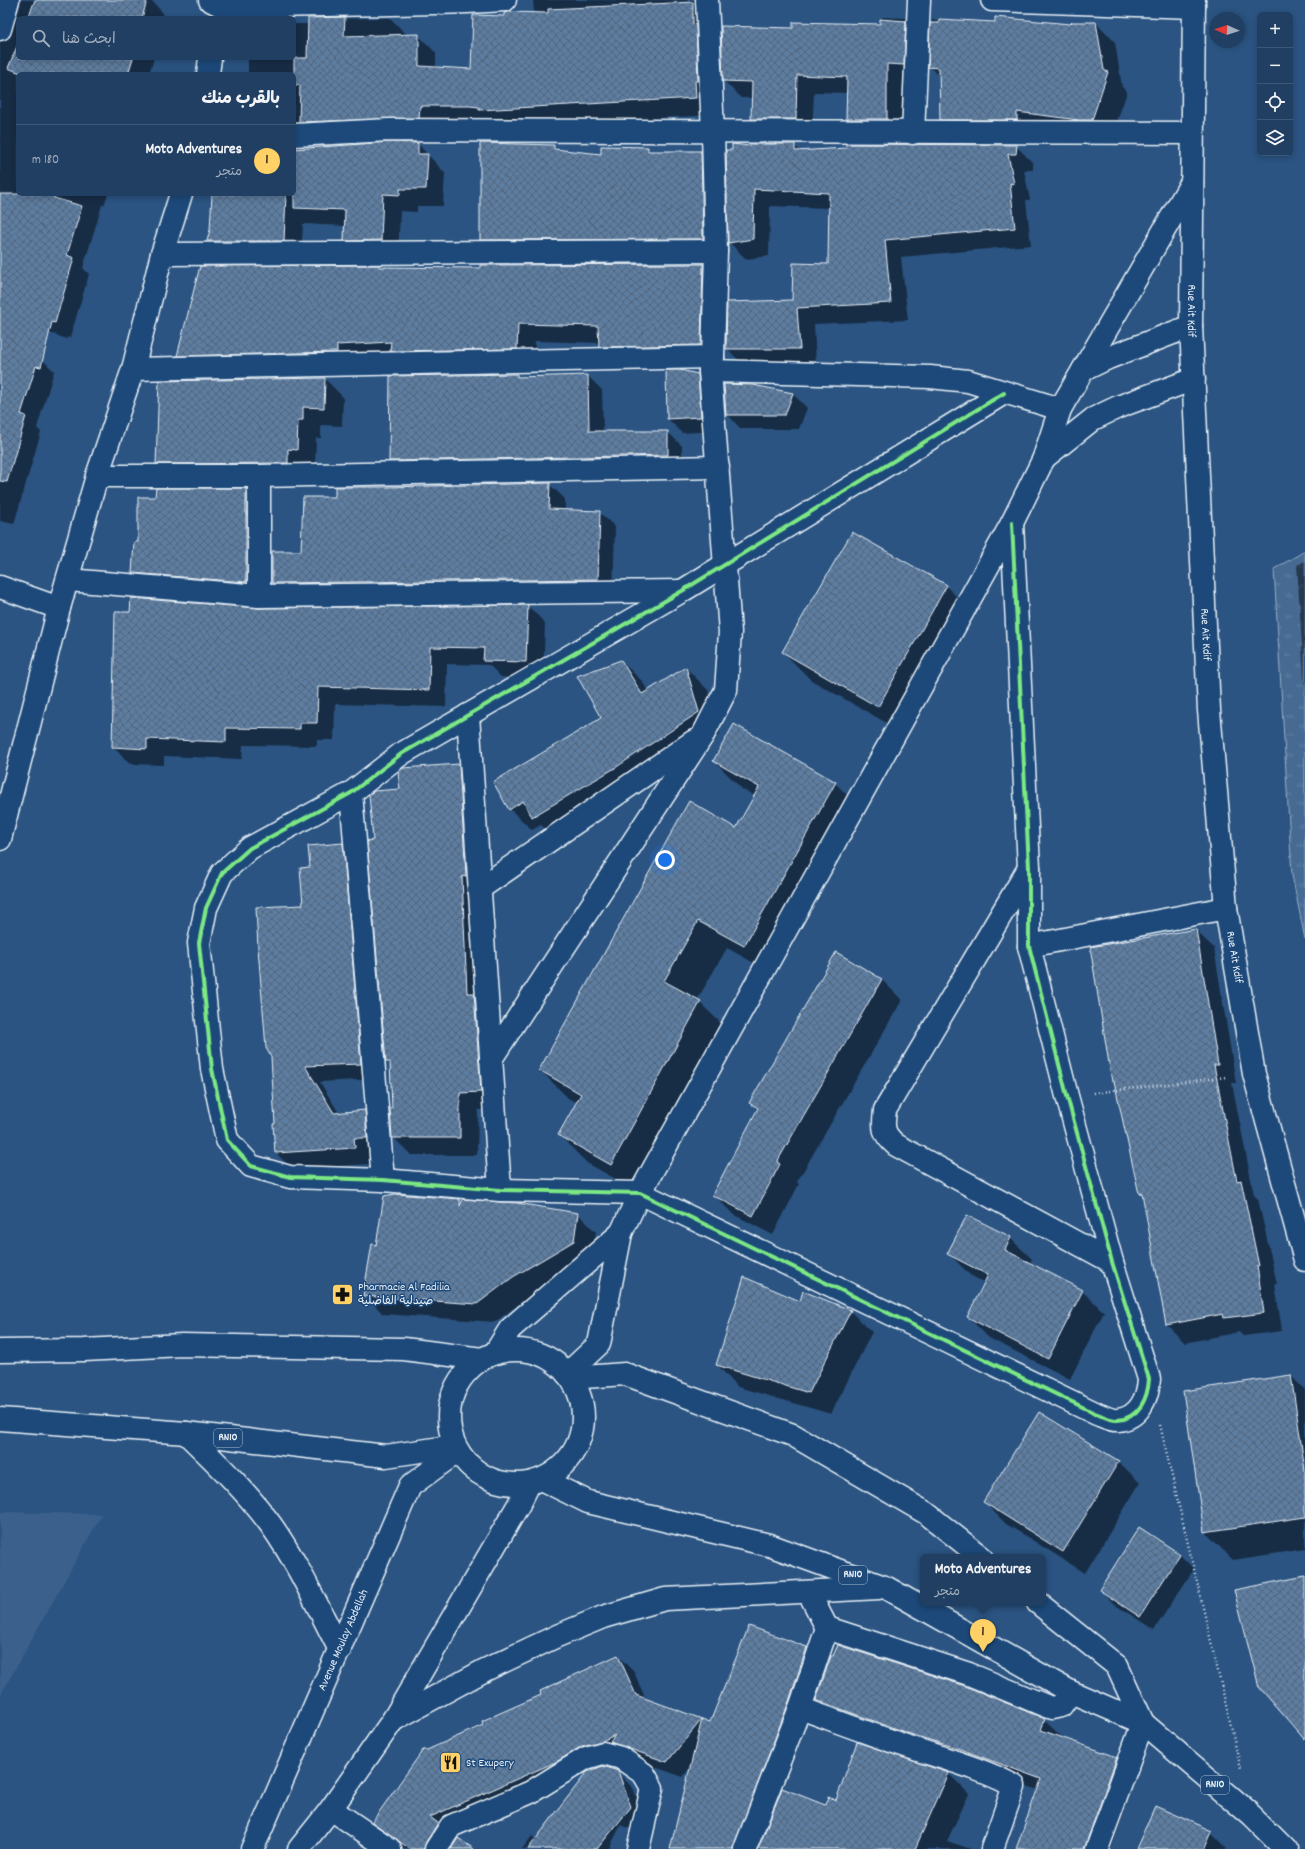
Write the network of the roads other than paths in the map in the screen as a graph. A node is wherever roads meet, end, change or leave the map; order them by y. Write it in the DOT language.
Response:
graph roads {
  1 [pos="8,0"];
  2 [pos="505,0"];
  3 [pos="707,0"];
  4 [pos="919,0"];
  5 [pos="992,0"];
  6 [pos="446,2"];
  7 [pos="1194,4"];
  8 [pos="222,7"];
  9 [pos="0,29"];
  10 [pos="210,60"];
  11 [pos="208,72"];
  12 [pos="714,132"];
  13 [pos="913,133"];
  14 [pos="1192,133"];
  15 [pos="296,135"];
  16 [pos="1193,181"];
  17 [pos="180,196"];
  18 [pos="716,251"];
  19 [pos="162,254"];
  20 [pos="1192,326"];
  21 [pos="711,364"];
  22 [pos="133,369"];
  23 [pos="1082,370"];
  24 [pos="1194,379"];
  25 [pos="1004,393"];
  26 [pos="1060,409"];
  27 [pos="1044,458"];
  28 [pos="718,467"];
  29 [pos="97,476"];
  30 [pos="259,476"];
  31 [pos="1012,522"];
  32 [pos="726,564"];
  33 [pos="68,580"];
  34 [pos="0,587"];
  35 [pos="682,590"];
  36 [pos="259,596"];
  37 [pos="59,608"];
  38 [pos="468,715"];
  39 [pos="703,735"];
  40 [pos="351,793"];
  41 [pos="0,840"];
  42 [pos="1029,868"];
  43 [pos="480,889"];
  44 [pos="1226,908"];
  45 [pos="1029,946"];
  46 [pos="491,1059"];
  47 [pos="383,1180"];
  48 [pos="500,1190"];
  49 [pos="640,1193"];
  50 [pos="622,1233"];
  51 [pos="1305,1260"];
  52 [pos="1112,1262"];
  53 [pos="0,1351"];
  54 [pos="488,1356"];
  55 [pos="569,1376"];
  56 [pos="0,1419"];
  57 [pos="186,1433"];
  58 [pos="457,1449"];
  59 [pos="536,1482"];
  60 [pos="977,1554"];
  61 [pos="887,1588"];
  62 [pos="809,1593"];
  63 [pos="1042,1606"];
  64 [pos="827,1628"];
  65 [pos="340,1650"];
  66 [pos="1071,1692"];
  67 [pos="800,1708"];
  68 [pos="393,1720"];
  69 [pos="1143,1723"];
  70 [pos="331,1809"];
  71 [pos="751,1848"];
  72 [pos="252,1849"];
  73 [pos="299,1849"];
  74 [pos="390,1849"];
  75 [pos="436,1849"];
  76 [pos="638,1849"];
  77 [pos="992,1849"];
  78 [pos="1097,1849"];
  79 [pos="1286,1849"];
  1 -- 9 [label="street"];
  2 -- 6 [label="street"];
  3 -- 12 [label="street"];
  4 -- 13 [label="street"];
  5 -- 7 [label="street"];
  6 -- 8 [label="street"];
  7 -- 14 [label="street, Rue Ait Kdif"];
  10 -- 11 [label="street"];
  12 -- 13 [label="street"];
  12 -- 15 [label="street"];
  12 -- 18 [label="street"];
  13 -- 14 [label="street"];
  14 -- 16 [label="street, Rue Ait Kdif"];
  16 -- 20 [label="street, Rue Ait Kdif"];
  16 -- 23 [label="street"];
  17 -- 19 [label="street"];
  18 -- 19 [label="street"];
  18 -- 21 [label="street"];
  19 -- 22 [label="street"];
  20 -- 23 [label="street"];
  20 -- 24 [label="street, Rue Ait Kdif"];
  21 -- 22 [label="street"];
  21 -- 25 [label="street"];
  21 -- 28 [label="street"];
  22 -- 29 [label="street"];
  23 -- 26 [label="street"];
  24 -- 27 [label="street"];
  24 -- 44 [label="street, Rue Ait Kdif"];
  25 -- 26 [label="street"];
  25 -- 32 [label="street"];
  26 -- 27 [label="street"];
  27 -- 31 [label="street"];
  28 -- 30 [label="street"];
  28 -- 32 [label="street"];
  29 -- 30 [label="street"];
  29 -- 33 [label="street"];
  30 -- 36 [label="street"];
  31 -- 42 [label="street"];
  31 -- 49 [label="street"];
  32 -- 35 [label="street"];
  32 -- 39 [label="street"];
  33 -- 36 [label="street"];
  33 -- 37 [label="street"];
  34 -- 37 [label="street"];
  35 -- 36 [label="street"];
  35 -- 38 [label="street"];
  37 -- 41 [label="street"];
  38 -- 40 [label="street"];
  38 -- 43 [label="street"];
  39 -- 43 [label="street"];
  39 -- 46 [label="street"];
  40 -- 47 [label="street"];
  40 -- 47 [label="street"];
  42 -- 45 [label="street"];
  42 -- 52 [label="street"];
  43 -- 46 [label="street"];
  44 -- 45 [label="street"];
  44 -- 51 [label="street, Rue Ait Kdif"];
  45 -- 52 [label="street"];
  46 -- 48 [label="street"];
  47 -- 48 [label="street"];
  48 -- 49 [label="street"];
  49 -- 50 [label="street"];
  49 -- 52 [label="street"];
  50 -- 54 [label="street"];
  50 -- 55 [label="street"];
  53 -- 54 [label="street"];
  54 -- 55 [label="street"];
  54 -- 58 [label="street, RN10"];
  55 -- 59 [label="street"];
  55 -- 60 [label="street"];
  56 -- 57 [label="street, RN10"];
  57 -- 58 [label="street, RN10"];
  57 -- 65 [label="street"];
  58 -- 59 [label="street, RN10"];
  58 -- 65 [label="street, Avenue Moulay Abdellah"];
  59 -- 61 [label="street, RN10"];
  59 -- 68 [label="street"];
  61 -- 62 [label="street"];
  61 -- 66 [label="street, RN10"];
  62 -- 64 [label="street"];
  62 -- 68 [label="street"];
  63 -- 69 [label="street, RN10"];
  64 -- 66 [label="street"];
  64 -- 67 [label="street"];
  65 -- 72 [label="street, Avenue Moulay Abdellah"];
  66 -- 69 [label="street, RN10"];
  67 -- 71 [label="street"];
  67 -- 77 [label="street"];
  68 -- 70 [label="street"];
  69 -- 78 [label="street"];
  69 -- 79 [label="street, RN10"];
  70 -- 73 [label="street"];
  70 -- 74 [label="street"];
  75 -- 76 [label="street"];
}
